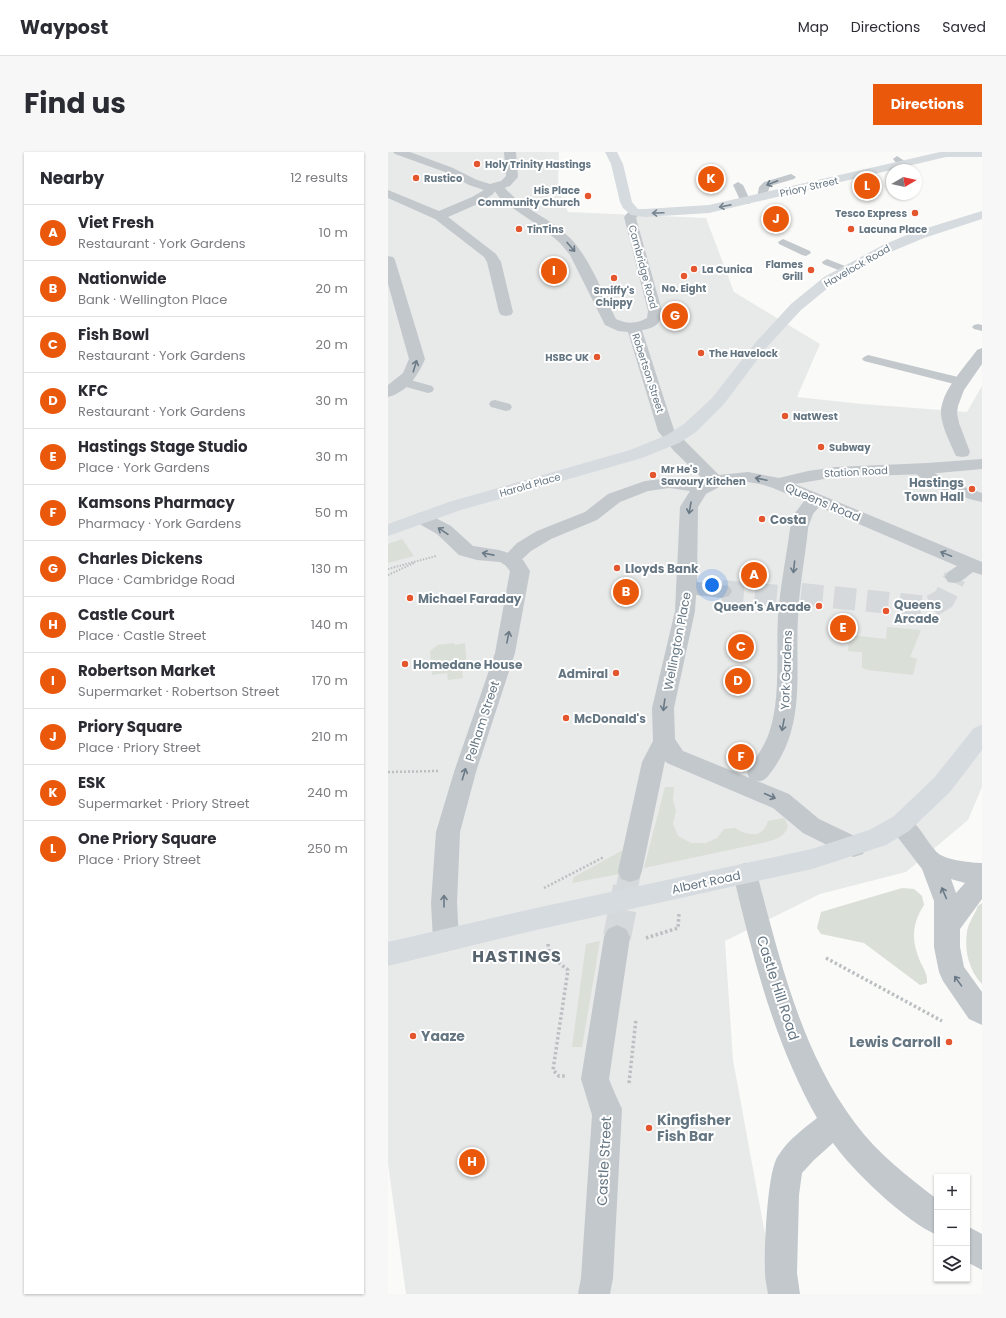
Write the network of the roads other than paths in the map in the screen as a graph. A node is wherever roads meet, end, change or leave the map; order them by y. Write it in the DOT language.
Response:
graph roads {
  1 [pos="399,152"];
  2 [pos="510,152"];
  3 [pos="611,152"];
  4 [pos="982,154"];
  5 [pos="791,177"];
  6 [pos="738,185"];
  7 [pos="495,187"];
  8 [pos="388,194"];
  9 [pos="762,198"];
  10 [pos="746,202"];
  11 [pos="635,212"];
  12 [pos="439,216"];
  13 [pos="982,216"];
  14 [pos="783,242"];
  15 [pos="806,253"];
  16 [pos="388,260"];
  17 [pos="827,262"];
  18 [pos="846,270"];
  19 [pos="506,312"];
  20 [pos="634,328"];
  21 [pos="982,353"];
  22 [pos="868,359"];
  23 [pos="971,375"];
  24 [pos="403,382"];
  25 [pos="428,389"];
  26 [pos="388,392"];
  27 [pos="672,439"];
  28 [pos="970,461"];
  29 [pos="919,469"];
  30 [pos="710,484"];
  31 [pos="779,484"];
  32 [pos="982,498"];
  33 [pos="815,500"];
  34 [pos="422,518"];
  35 [pos="388,530"];
  36 [pos="511,559"];
  37 [pos="976,566"];
  38 [pos="955,577"];
  39 [pos="687,588"];
  40 [pos="722,591"];
  41 [pos="982,734"];
  42 [pos="664,741"];
  43 [pos="752,779"];
  44 [pos="901,824"];
  45 [pos="854,846"];
  46 [pos="932,864"];
  47 [pos="630,871"];
  48 [pos="745,874"];
  49 [pos="982,874"];
  50 [pos="982,884"];
  51 [pos="948,925"];
  52 [pos="617,937"];
  53 [pos="446,940"];
  54 [pos="388,954"];
  55 [pos="982,1012"];
  56 [pos="836,1121"];
  57 [pos="934,1217"];
  58 [pos="970,1244"];
  59 [pos="982,1254"];
  60 [pos="594,1294"];
  61 [pos="784,1294"];
  1 -- 7 [label="street"];
  2 -- 7 [label="street"];
  3 -- 11 [label="main road, Cambridge Road"];
  4 -- 9 [label="main road, Priory Street"];
  5 -- 9 [label="lane, one-way"];
  6 -- 10 [label="lane"];
  7 -- 12 [label="street"];
  7 -- 20 [label="street, Robertson Street, one-way"];
  8 -- 12 [label="street"];
  9 -- 10 [label="main road, Priory Street"];
  10 -- 11 [label="main road, Priory Street, one-way"];
  11 -- 20 [label="street, Cambridge Road"];
  12 -- 19 [label="street"];
  13 -- 18 [label="main road, Havelock Road"];
  14 -- 15 [label="lane"];
  24 -- 16 [label="street, one-way"];
  17 -- 18 [label="lane"];
  18 -- 27 [label="main road, Havelock Road"];
  20 -- 27 [label="street, Robertson Street"];
  21 -- 23 [label="street"];
  22 -- 23 [label="lane"];
  23 -- 28 [label="street"];
  24 -- 25 [label="lane"];
  24 -- 26 [label="street"];
  27 -- 30 [label="street"];
  27 -- 34 [label="main road, Harold Place"];
  28 -- 29 [label="street, Station Road"];
  29 -- 31 [label="street, Station Road"];
  29 -- 32 [label="lane"];
  31 -- 30 [label="street, Queens Road, one-way"];
  30 -- 36 [label="street, Queens Road"];
  30 -- 39 [label="street, Wellington Place, one-way"];
  31 -- 33 [label="street, Queens Road"];
  37 -- 33 [label="street, Queens Road, one-way"];
  33 -- 43 [label="street, York Gardens, one-way"];
  34 -- 35 [label="main road, Harold Place"];
  36 -- 34 [label="street, one-way"];
  53 -- 36 [label="street, Pelham Street, one-way"];
  37 -- 38 [label="street"];
  39 -- 40 [label="street"];
  39 -- 42 [label="street, Wellington Place, one-way"];
  41 -- 44 [label="main road, Albert Road"];
  42 -- 43 [label="street"];
  42 -- 47 [label="street, Wellington Place"];
  43 -- 45 [label="street, one-way"];
  44 -- 45 [label="main road, Albert Road"];
  44 -- 46 [label="street"];
  45 -- 48 [label="main road, Albert Road"];
  46 -- 49 [label="street"];
  51 -- 46 [label="street, one-way"];
  48 -- 53 [label="main road, Albert Road"];
  48 -- 56 [label="street, Castle Hill Road"];
  50 -- 51 [label="street"];
  55 -- 51 [label="street, one-way"];
  52 -- 60 [label="street, Castle Street"];
  53 -- 54 [label="main road, Albert Road"];
  56 -- 57 [label="street, Castle Hill Road"];
  56 -- 61 [label="street"];
  58 -- 59 [label="street"];
}
